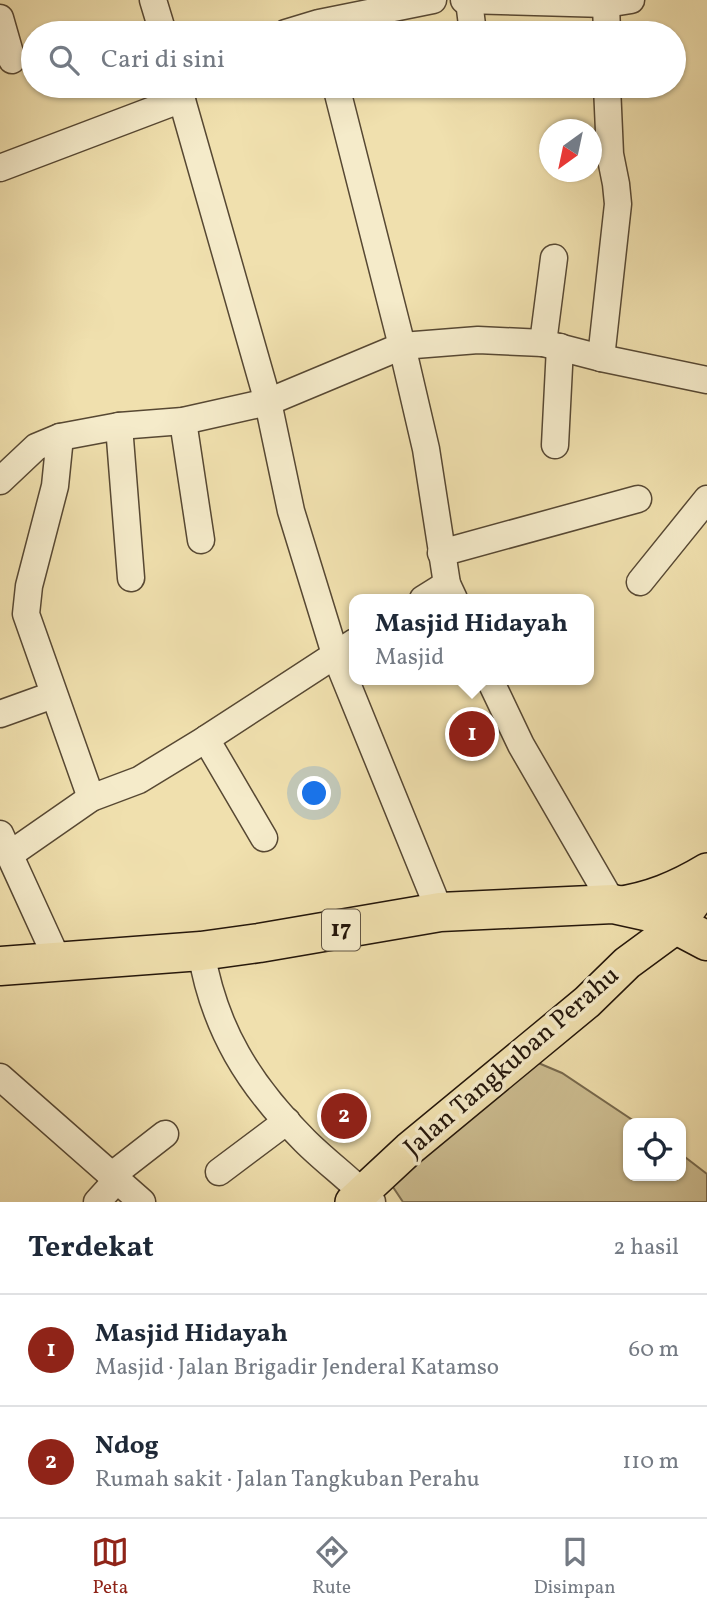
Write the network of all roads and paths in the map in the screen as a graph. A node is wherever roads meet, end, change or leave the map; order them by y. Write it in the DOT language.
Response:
graph roads {
  1 [pos="153,0"];
  2 [pos="433,0"];
  3 [pos="464,0"];
  4 [pos="469,1"];
  5 [pos="561,2"];
  6 [pos="618,2"];
  7 [pos="0,18"];
  8 [pos="159,21"];
  9 [pos="349,21"];
  10 [pos="472,21"];
  11 [pos="611,21"];
  12 [pos="12,60"];
  13 [pos="166,98"];
  14 [pos="182,98"];
  15 [pos="339,98"];
  16 [pos="608,98"];
  17 [pos="0,167"];
  18 [pos="554,258"];
  19 [pos="551,345"];
  20 [pos="402,346"];
  21 [pos="601,358"];
  22 [pos="707,380"];
  23 [pos="268,402"];
  24 [pos="183,421"];
  25 [pos="119,426"];
  26 [pos="60,437"];
  27 [pos="555,445"];
  28 [pos="0,481"];
  29 [pos="638,499"];
  30 [pos="707,499"];
  31 [pos="201,540"];
  32 [pos="441,553"];
  33 [pos="131,578"];
  34 [pos="640,582"];
  35 [pos="451,592"];
  36 [pos="345,648"];
  37 [pos="358,685"];
  38 [pos="492,685"];
  39 [pos="53,695"];
  40 [pos="0,714"];
  41 [pos="206,739"];
  42 [pos="92,798"];
  43 [pos="264,838"];
  44 [pos="5,844"];
  45 [pos="707,870"];
  46 [pos="707,884"];
  47 [pos="613,904"];
  48 [pos="440,912"];
  49 [pos="692,934"];
  50 [pos="201,951"];
  51 [pos="58,961"];
  52 [pos="0,966"];
  53 [pos="0,1077"];
  54 [pos="287,1121"];
  55 [pos="165,1134"];
  56 [pos="219,1172"];
  57 [pos="114,1178"];
  58 [pos="362,1198"];
  59 [pos="97,1202"];
  60 [pos="142,1202"];
  1 -- 8 [label="street"];
  2 -- 9 [label="street"];
  3 -- 4 [label="street"];
  4 -- 5 [label="street"];
  4 -- 10 [label="street"];
  5 -- 6 [label="street"];
  6 -- 11 [label="street"];
  7 -- 12 [label="street"];
  13 -- 17 [label="street"];
  14 -- 23 [label="street"];
  15 -- 20 [label="street"];
  16 -- 21 [label="street"];
  18 -- 19 [label="street"];
  19 -- 20 [label="street"];
  19 -- 21 [label="street"];
  19 -- 27 [label="street"];
  20 -- 23 [label="street"];
  20 -- 32 [label="street"];
  21 -- 22 [label="street"];
  23 -- 24 [label="street"];
  23 -- 36 [label="street"];
  24 -- 25 [label="street"];
  24 -- 31 [label="street"];
  25 -- 26 [label="street"];
  25 -- 33 [label="street"];
  26 -- 28 [label="street"];
  26 -- 39 [label="street"];
  29 -- 32 [label="street"];
  30 -- 34 [label="street"];
  32 -- 35 [label="street"];
  36 -- 41 [label="street"];
  37 -- 48 [label="street"];
  38 -- 47 [label="street"];
  39 -- 40 [label="street"];
  39 -- 42 [label="street"];
  41 -- 42 [label="street"];
  41 -- 43 [label="street"];
  42 -- 44 [label="street"];
  44 -- 51 [label="street"];
  45 -- 47 [label="main road"];
  46 -- 49 [label="main road, Jalan Tangkuban Perahu"];
  47 -- 48 [label="highway, 17"];
  47 -- 49 [label="highway, 17"];
  48 -- 50 [label="highway, 17"];
  49 -- 58 [label="main road, Jalan Tangkuban Perahu"];
  50 -- 51 [label="highway, 17"];
  50 -- 54 [label="street"];
  51 -- 52 [label="highway, 17"];
  53 -- 57 [label="street"];
  54 -- 56 [label="street"];
  54 -- 58 [label="street"];
  55 -- 57 [label="street"];
  57 -- 59 [label="street"];
  57 -- 60 [label="street"];
}
